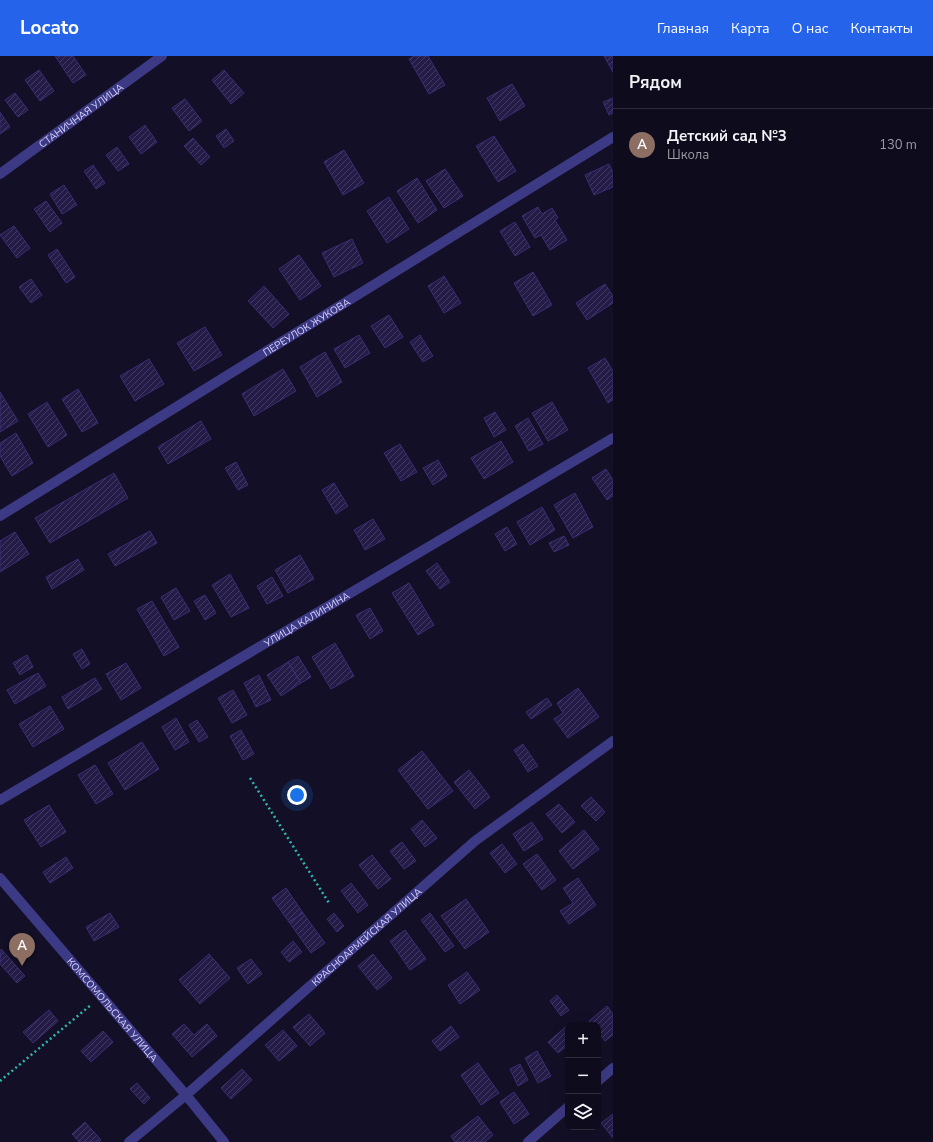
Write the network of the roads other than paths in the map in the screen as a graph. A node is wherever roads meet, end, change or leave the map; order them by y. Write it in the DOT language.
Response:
graph roads {
  1 [pos="162,56"];
  2 [pos="613,137"];
  3 [pos="0,174"];
  4 [pos="613,438"];
  5 [pos="0,516"];
  6 [pos="613,742"];
  7 [pos="0,800"];
  8 [pos="0,878"];
  9 [pos="613,1068"];
  10 [pos="601,1078"];
  11 [pos="186,1095"];
  12 [pos="565,1110"];
  13 [pos="129,1142"];
  14 [pos="224,1142"];
  15 [pos="528,1142"];
  1 -- 3 [label="street, СТАНИЧНАЯ УЛИЦА"];
  2 -- 5 [label="street, ПЕРЕУЛОК ЖУКОВА"];
  4 -- 7 [label="street, УЛИЦА КАЛИНИНА"];
  6 -- 11 [label="street, КРАСНОАРМЕЙСКАЯ УЛИЦА"];
  8 -- 11 [label="street, КОМСОМОЛЬСКАЯ УЛИЦА"];
  9 -- 10 [label="street"];
  11 -- 13 [label="street, КРАСНОАРМЕЙСКАЯ УЛИЦА"];
  11 -- 14 [label="street, КОМСОМОЛЬСКАЯ УЛИЦА"];
  12 -- 15 [label="street"];
}
